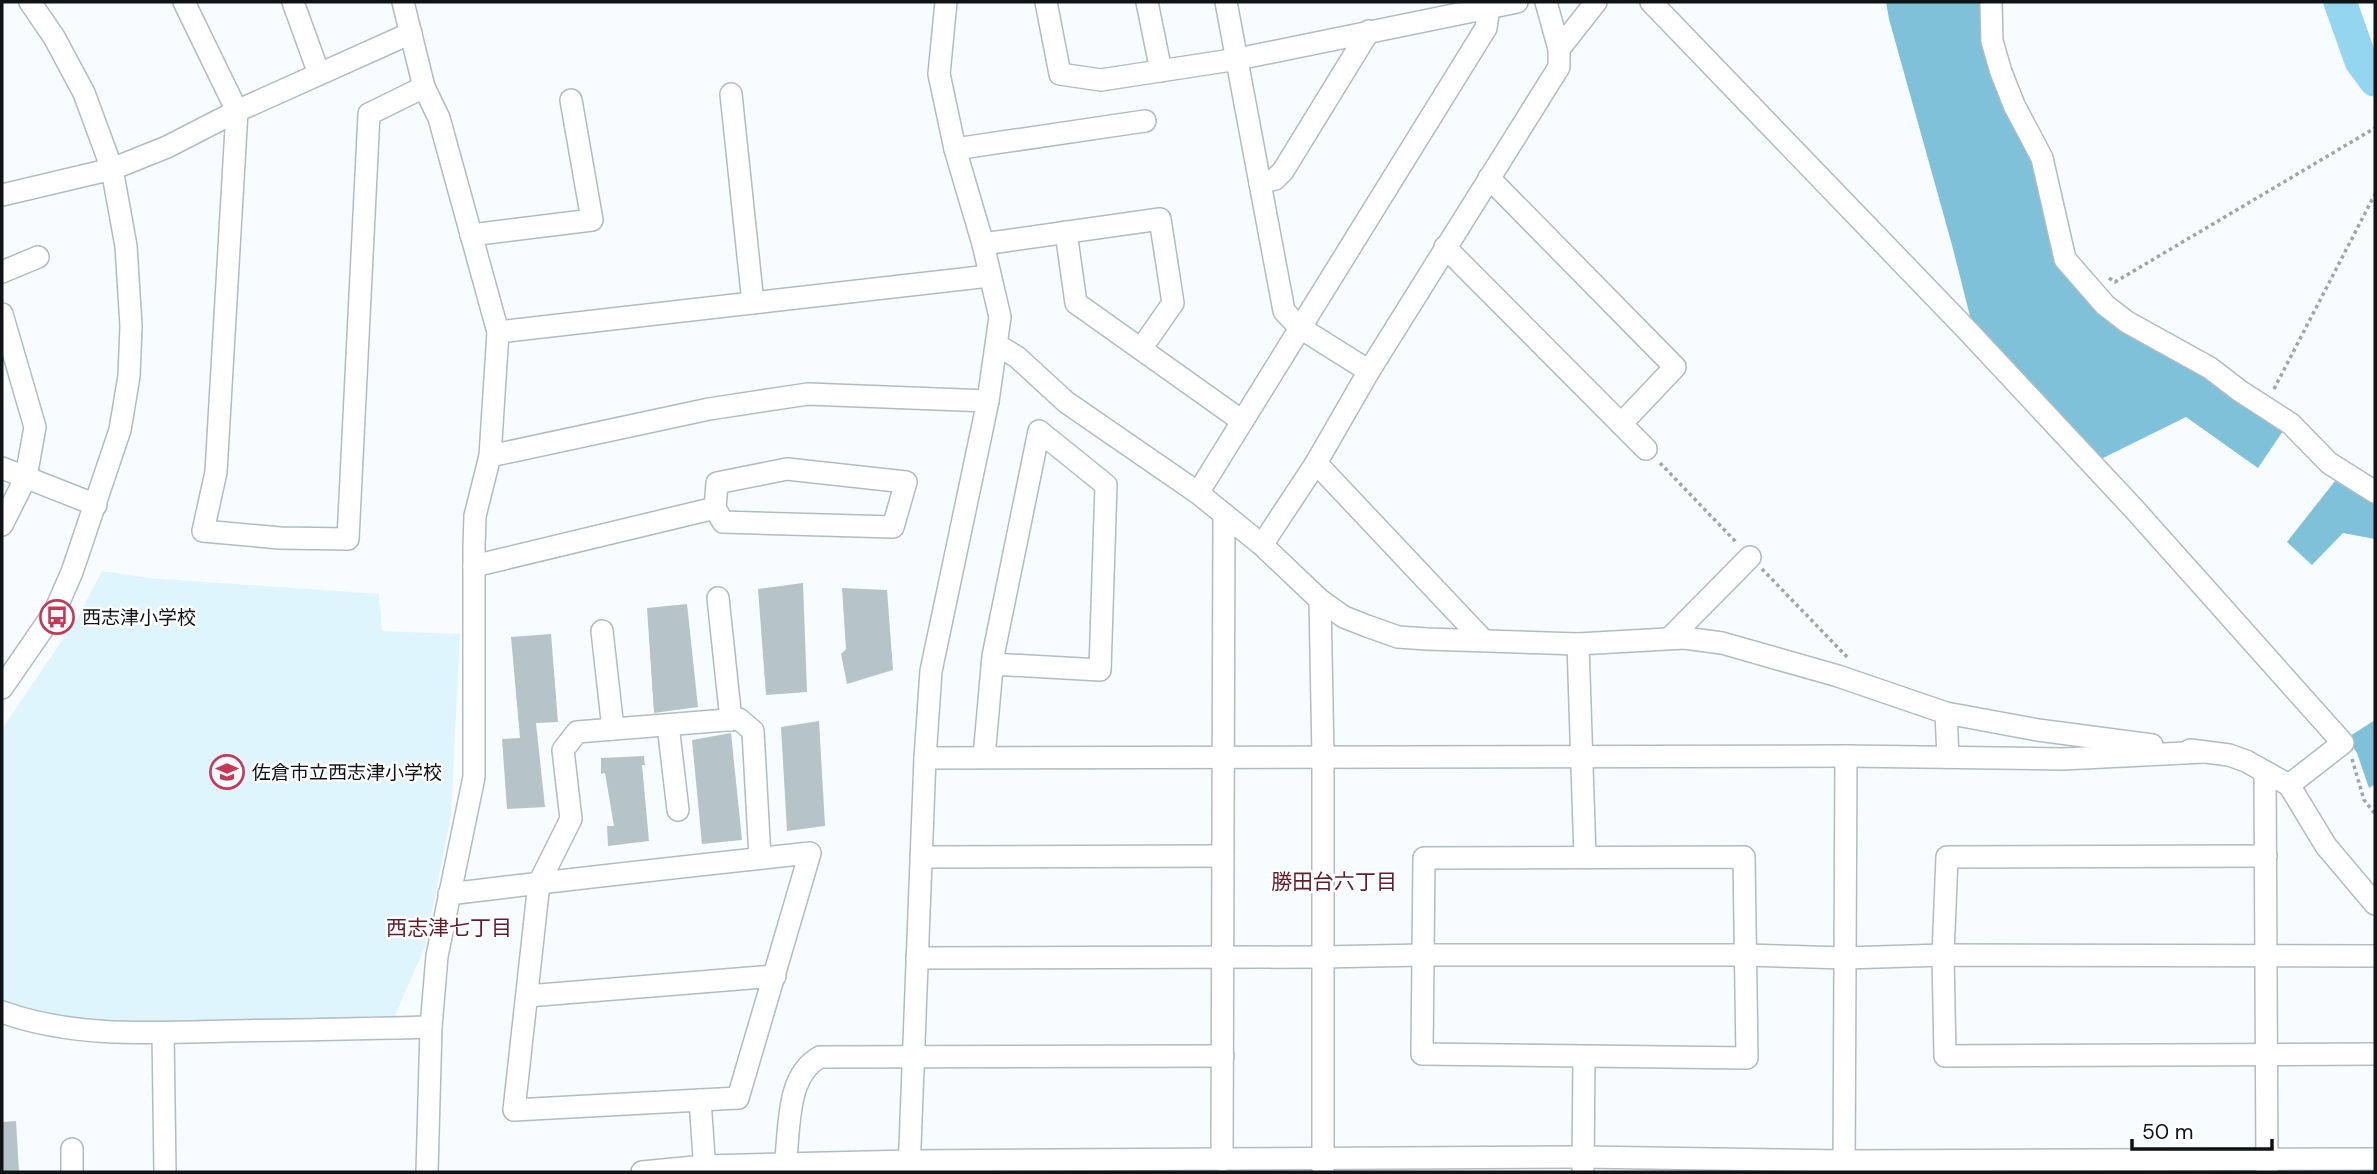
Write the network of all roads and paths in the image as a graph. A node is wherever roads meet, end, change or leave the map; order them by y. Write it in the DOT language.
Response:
graph roads {
  1 [pos="30,2"];
  2 [pos="184,2"];
  3 [pos="293,2"];
  4 [pos="403,2"];
  5 [pos="946,2"];
  6 [pos="1046,2"];
  7 [pos="1147,2"];
  8 [pos="1226,2"];
  9 [pos="1517,2"];
  10 [pos="1546,2"];
  11 [pos="1596,2"];
  12 [pos="1651,2"];
  13 [pos="1991,2"];
  14 [pos="1489,8"];
  15 [pos="1368,31"];
  16 [pos="411,33"];
  17 [pos="1559,49"];
  18 [pos="1238,59"];
  19 [pos="1161,71"];
  20 [pos="319,74"];
  21 [pos="424,87"];
  22 [pos="731,94"];
  23 [pos="571,100"];
  24 [pos="237,111"];
  25 [pos="1145,121"];
  26 [pos="2375,128"];
  27 [pos="956,149"];
  28 [pos="112,169"];
  29 [pos="1489,178"];
  30 [pos="1260,183"];
  31 [pos="2375,194"];
  32 [pos="2,195"];
  33 [pos="1066,232"];
  34 [pos="471,235"];
  35 [pos="983,244"];
  36 [pos="1445,247"];
  37 [pos="38,257"];
  38 [pos="2,272"];
  39 [pos="2101,273"];
  40 [pos="989,276"];
  41 [pos="753,303"];
  42 [pos="2,314"];
  43 [pos="1299,327"];
  44 [pos="498,332"];
  45 [pos="997,345"];
  46 [pos="1141,349"];
  47 [pos="1369,371"];
  48 [pos="988,401"];
  49 [pos="2265,406"];
  50 [pos="1242,421"];
  51 [pos="1621,424"];
  52 [pos="1646,449"];
  53 [pos="490,456"];
  54 [pos="1316,463"];
  55 [pos="2,468"];
  56 [pos="26,477"];
  57 [pos="2375,492"];
  58 [pos="1198,493"];
  59 [pos="96,505"];
  60 [pos="715,508"];
  61 [pos="1224,514"];
  62 [pos="2,524"];
  63 [pos="1262,545"];
  64 [pos="1750,556"];
  65 [pos="474,566"];
  66 [pos="718,598"];
  67 [pos="1320,600"];
  68 [pos="602,631"];
  69 [pos="1670,638"];
  70 [pos="1483,640"];
  71 [pos="1578,644"];
  72 [pos="992,664"];
  73 [pos="2,688"];
  74 [pos="1946,713"];
  75 [pos="731,720"];
  76 [pos="668,725"];
  77 [pos="613,729"];
  78 [pos="2343,743"];
  79 [pos="2204,752"];
  80 [pos="1222,756"];
  81 [pos="1581,756"];
  82 [pos="1846,756"];
  83 [pos="984,757"];
  84 [pos="1323,757"];
  85 [pos="925,758"];
  86 [pos="1948,758"];
  87 [pos="2265,772"];
  88 [pos="2289,785"];
  89 [pos="678,810"];
  90 [pos="2375,814"];
  91 [pos="1223,856"];
  92 [pos="2266,856"];
  93 [pos="921,857"];
  94 [pos="1585,857"];
  95 [pos="760,858"];
  96 [pos="539,883"];
  97 [pos="449,894"];
  98 [pos="2375,904"];
  99 [pos="1422,955"];
  100 [pos="1746,955"];
  101 [pos="1943,955"];
  102 [pos="1224,956"];
  103 [pos="2375,956"];
  104 [pos="1322,957"];
  105 [pos="2265,957"];
  106 [pos="917,958"];
  107 [pos="1845,958"];
  108 [pos="775,976"];
  109 [pos="527,996"];
  110 [pos="2,1012"];
  111 [pos="431,1027"];
  112 [pos="163,1033"];
  113 [pos="2267,1054"];
  114 [pos="2375,1054"];
  115 [pos="1223,1056"];
  116 [pos="913,1057"];
  117 [pos="1584,1057"];
  118 [pos="700,1100"];
  119 [pos="72,1149"];
  120 [pos="2375,1159"];
  121 [pos="1222,1160"];
  122 [pos="1583,1165"];
  123 [pos="1323,1166"];
  124 [pos="2267,1166"];
  125 [pos="785,1167"];
  126 [pos="910,1167"];
  127 [pos="1844,1167"];
  128 [pos="705,1169"];
  129 [pos="72,1172"];
  130 [pos="165,1172"];
  131 [pos="427,1172"];
  132 [pos="642,1172"];
  1 -- 28 [label="street"];
  2 -- 24 [label="street"];
  3 -- 20 [label="street"];
  4 -- 16 [label="street"];
  5 -- 27 [label="street"];
  6 -- 19 [label="street"];
  7 -- 19 [label="street"];
  8 -- 18 [label="street"];
  9 -- 14 [label="street"];
  10 -- 17 [label="street"];
  11 -- 17 [label="street"];
  12 -- 78 [label="street"];
  13 -- 49 [label="street"];
  14 -- 15 [label="street"];
  14 -- 43 [label="street"];
  15 -- 18 [label="street"];
  15 -- 30 [label="street"];
  16 -- 20 [label="street"];
  16 -- 21 [label="street"];
  17 -- 29 [label="street"];
  18 -- 19 [label="street"];
  18 -- 30 [label="street"];
  20 -- 24 [label="street"];
  21 -- 24 [label="street"];
  21 -- 34 [label="street"];
  22 -- 41 [label="street"];
  23 -- 34 [label="street"];
  24 -- 28 [label="street"];
  25 -- 27 [label="street"];
  26 -- 39 [label="path"];
  27 -- 35 [label="street"];
  28 -- 32 [label="street"];
  28 -- 59 [label="street"];
  29 -- 36 [label="street"];
  29 -- 51 [label="street"];
  30 -- 43 [label="street"];
  31 -- 49 [label="path"];
  33 -- 35 [label="street"];
  33 -- 46 [label="street"];
  33 -- 46 [label="street"];
  34 -- 44 [label="street"];
  35 -- 40 [label="street"];
  36 -- 47 [label="street"];
  36 -- 51 [label="street"];
  37 -- 38 [label="street"];
  40 -- 41 [label="street"];
  40 -- 45 [label="street"];
  41 -- 44 [label="street"];
  42 -- 56 [label="street"];
  43 -- 47 [label="street"];
  43 -- 50 [label="street"];
  44 -- 53 [label="street"];
  45 -- 48 [label="street"];
  45 -- 58 [label="street"];
  46 -- 50 [label="street"];
  47 -- 54 [label="street"];
  48 -- 53 [label="street"];
  48 -- 85 [label="street"];
  49 -- 57 [label="street"];
  50 -- 58 [label="street"];
  51 -- 52 [label="street"];
  53 -- 65 [label="street"];
  54 -- 63 [label="street"];
  54 -- 70 [label="street"];
  55 -- 56 [label="street"];
  56 -- 59 [label="street"];
  56 -- 62 [label="street"];
  58 -- 61 [label="street"];
  59 -- 73 [label="street"];
  60 -- 60 [label="street"];
  60 -- 65 [label="street"];
  61 -- 63 [label="street"];
  61 -- 80 [label="street"];
  63 -- 67 [label="street"];
  64 -- 69 [label="street"];
  65 -- 97 [label="street"];
  66 -- 75 [label="street"];
  67 -- 70 [label="street"];
  67 -- 84 [label="street"];
  68 -- 77 [label="street"];
  69 -- 71 [label="street"];
  69 -- 74 [label="street"];
  70 -- 71 [label="street"];
  71 -- 81 [label="street"];
  72 -- 72 [label="street"];
  72 -- 83 [label="street"];
  74 -- 79 [label="street"];
  74 -- 86 [label="street"];
  75 -- 76 [label="street"];
  75 -- 95 [label="street"];
  76 -- 77 [label="street"];
  76 -- 89 [label="street"];
  77 -- 96 [label="street"];
  78 -- 88 [label="street"];
  78 -- 90 [label="path"];
  79 -- 86 [label="street"];
  79 -- 87 [label="street"];
  80 -- 83 [label="street"];
  80 -- 84 [label="street"];
  80 -- 91 [label="street"];
  81 -- 82 [label="street"];
  81 -- 84 [label="street"];
  81 -- 94 [label="street"];
  82 -- 86 [label="street"];
  82 -- 107 [label="street"];
  83 -- 85 [label="street"];
  84 -- 104 [label="street"];
  85 -- 93 [label="street"];
  87 -- 88 [label="street"];
  87 -- 92 [label="street"];
  88 -- 98 [label="street"];
  91 -- 93 [label="street"];
  91 -- 102 [label="street"];
  92 -- 101 [label="street"];
  92 -- 105 [label="street"];
  93 -- 106 [label="street"];
  94 -- 99 [label="street"];
  94 -- 100 [label="street"];
  95 -- 96 [label="street"];
  95 -- 108 [label="street"];
  96 -- 97 [label="street"];
  96 -- 109 [label="street"];
  97 -- 111 [label="street"];
  99 -- 100 [label="street"];
  99 -- 104 [label="street"];
  99 -- 117 [label="street"];
  100 -- 107 [label="street"];
  100 -- 117 [label="street"];
  101 -- 105 [label="street"];
  101 -- 107 [label="street"];
  101 -- 113 [label="street"];
  102 -- 104 [label="street"];
  102 -- 106 [label="street"];
  102 -- 115 [label="street"];
  103 -- 105 [label="street"];
  104 -- 123 [label="street"];
  105 -- 113 [label="street"];
  106 -- 116 [label="street"];
  107 -- 127 [label="street"];
  108 -- 109 [label="street"];
  108 -- 118 [label="street"];
  109 -- 118 [label="street"];
  110 -- 112 [label="street"];
  111 -- 112 [label="street"];
  111 -- 131 [label="street"];
  112 -- 130 [label="street"];
  113 -- 114 [label="street"];
  113 -- 124 [label="street"];
  115 -- 116 [label="street"];
  115 -- 121 [label="street"];
  116 -- 125 [label="street"];
  116 -- 126 [label="street"];
  117 -- 122 [label="street"];
  118 -- 128 [label="street"];
  119 -- 129 [label="street"];
  120 -- 124 [label="street"];
  121 -- 123 [label="street"];
  121 -- 126 [label="street"];
  122 -- 123 [label="street"];
  122 -- 127 [label="street"];
  124 -- 127 [label="street"];
  125 -- 126 [label="street"];
  125 -- 128 [label="street"];
  128 -- 132 [label="street"];
}
